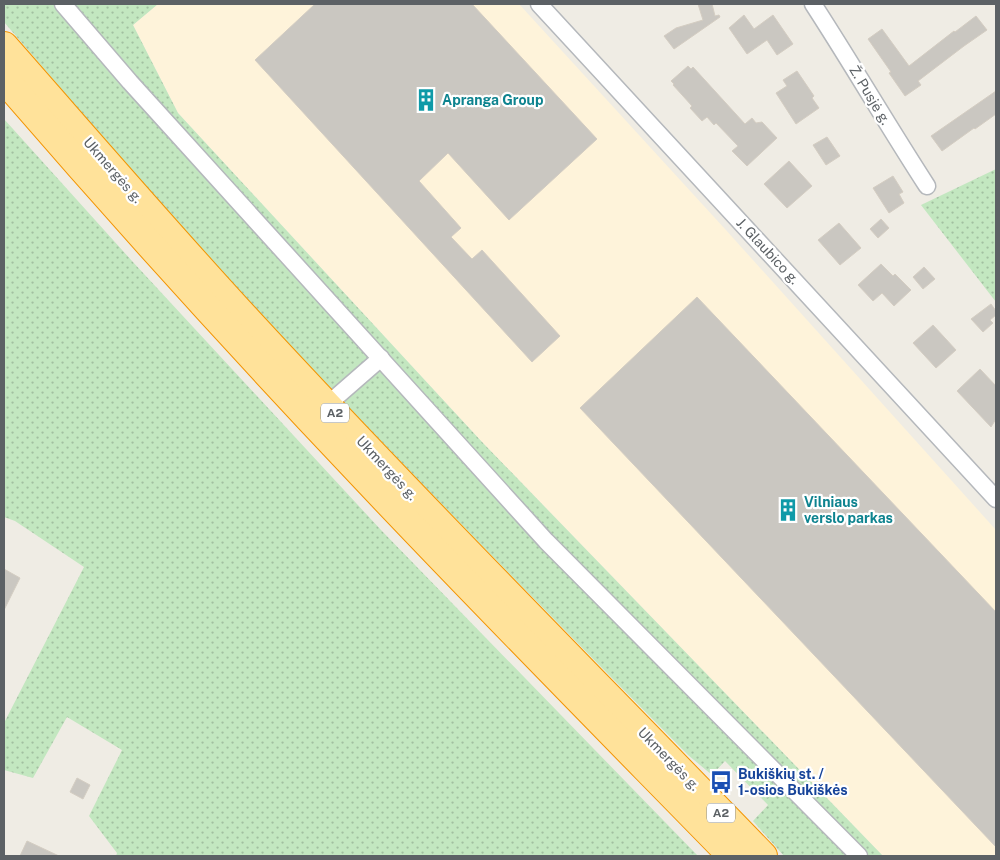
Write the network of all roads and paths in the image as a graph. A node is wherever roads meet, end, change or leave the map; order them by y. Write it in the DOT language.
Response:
graph roads {
  1 [pos="63,4"];
  2 [pos="539,4"];
  3 [pos="813,4"];
  4 [pos="4,46"];
  5 [pos="4,79"];
  6 [pos="927,186"];
  7 [pos="381,358"];
  8 [pos="327,405"];
  9 [pos="996,499"];
  10 [pos="732,856"];
  11 [pos="763,856"];
  12 [pos="859,856"];
  1 -- 7 [label="street"];
  2 -- 9 [label="street, J. Glaubico g."];
  3 -- 6 [label="street, Ž. Pusjė g."];
  4 -- 8 [label="highway, Ukmergės g. / A2"];
  5 -- 10 [label="highway, Ukmergės g. / A2"];
  7 -- 8 [label="street"];
  7 -- 12 [label="street"];
  8 -- 11 [label="highway, Ukmergės g. / A2"];
}
